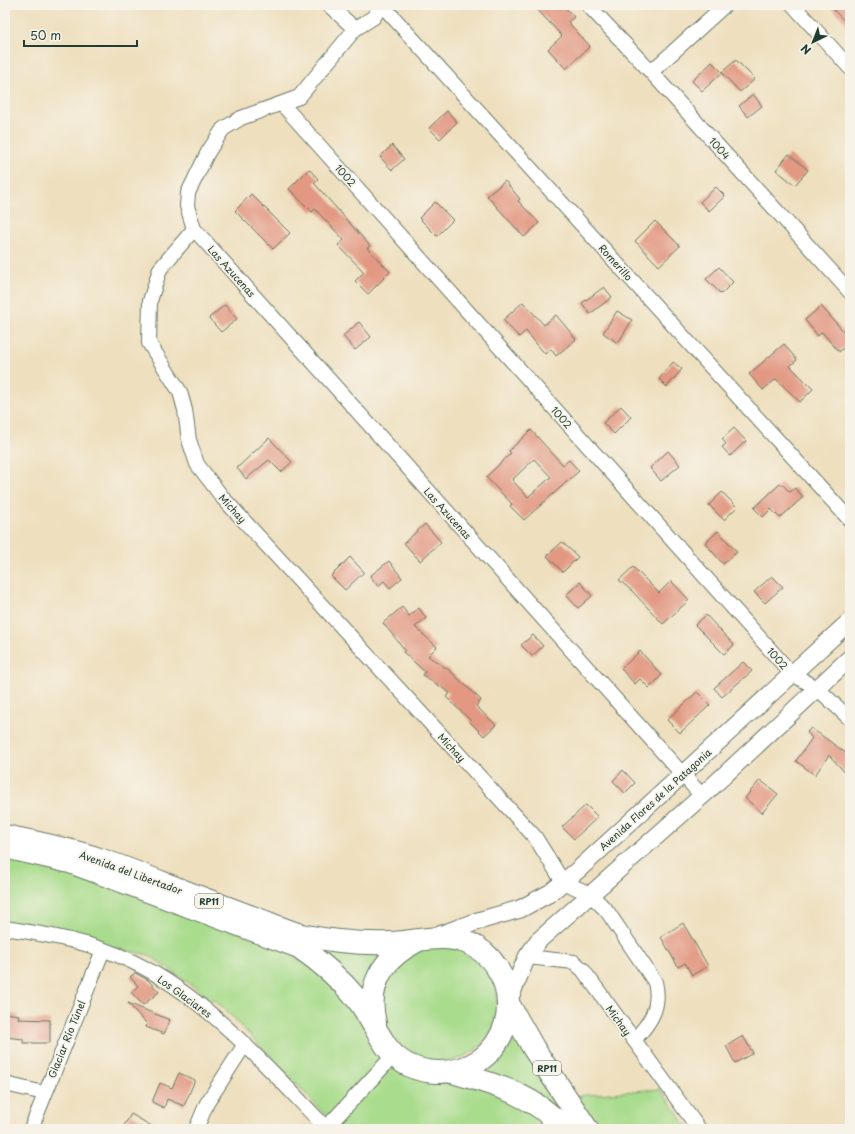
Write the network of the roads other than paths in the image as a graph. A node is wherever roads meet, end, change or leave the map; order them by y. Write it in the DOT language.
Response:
graph roads {
  1 [pos="329,5"];
  2 [pos="382,5"];
  3 [pos="588,5"];
  4 [pos="725,5"];
  5 [pos="793,5"];
  6 [pos="355,29"];
  7 [pos="850,68"];
  8 [pos="651,72"];
  9 [pos="282,104"];
  10 [pos="194,229"];
  11 [pos="850,292"];
  12 [pos="850,520"];
  13 [pos="850,621"];
  14 [pos="850,658"];
  15 [pos="792,674"];
  16 [pos="817,688"];
  17 [pos="850,719"];
  18 [pos="682,774"];
  19 [pos="702,796"];
  20 [pos="5,836"];
  21 [pos="5,847"];
  22 [pos="563,882"];
  23 [pos="590,894"];
  24 [pos="5,928"];
  25 [pos="426,939"];
  26 [pos="103,950"];
  27 [pos="527,957"];
  28 [pos="508,1003"];
  29 [pos="376,1028"];
  30 [pos="634,1040"];
  31 [pos="245,1044"];
  32 [pos="394,1055"];
  33 [pos="452,1072"];
  34 [pos="5,1084"];
  35 [pos="44,1093"];
  36 [pos="327,1128"];
  37 [pos="31,1129"];
  38 [pos="196,1129"];
  39 [pos="565,1129"];
  40 [pos="587,1129"];
  41 [pos="699,1129"];
  1 -- 6 [label="street"];
  2 -- 6 [label="street"];
  2 -- 12 [label="street, Romerillo"];
  3 -- 8 [label="street, 1004"];
  4 -- 8 [label="street"];
  5 -- 7 [label="street"];
  6 -- 9 [label="street"];
  8 -- 11 [label="street, 1004"];
  9 -- 10 [label="street"];
  9 -- 15 [label="street, 1002"];
  10 -- 18 [label="street, Las Azucenas"];
  10 -- 22 [label="street, Michay"];
  13 -- 15 [label="street, Avenida Flores de la Patagonia"];
  14 -- 16 [label="street"];
  15 -- 16 [label="street, 1002"];
  15 -- 18 [label="street, Avenida Flores de la Patagonia"];
  16 -- 17 [label="street, 1002"];
  16 -- 19 [label="street"];
  18 -- 19 [label="street, Las Azucenas"];
  18 -- 22 [label="street, Avenida Flores de la Patagonia"];
  19 -- 23 [label="street"];
  20 -- 25 [label="main road, Avenida del Libertador / RP11"];
  21 -- 29 [label="main road, Avenida del Libertador / RP11"];
  22 -- 23 [label="street, Michay"];
  22 -- 25 [label="street, Avenida Flores de la Patagonia"];
  23 -- 27 [label="street"];
  23 -- 30 [label="street, Michay"];
  24 -- 26 [label="street, Los Glaciares"];
  25 -- 28 [label="main road, Avenida del Libertador / RP11"];
  25 -- 29 [label="main road, Avenida del Libertador / RP11"];
  26 -- 31 [label="street, Los Glaciares"];
  26 -- 35 [label="street, Glaciar Río Túnel"];
  27 -- 28 [label="street"];
  27 -- 30 [label="street, Michay"];
  28 -- 33 [label="main road, Avenida del Libertador / RP11"];
  28 -- 40 [label="main road, Avenida del Libertador / RP11"];
  29 -- 32 [label="main road, Avenida del Libertador / RP11"];
  30 -- 41 [label="street, Michay"];
  31 -- 36 [label="street, Los Glaciares"];
  31 -- 38 [label="street"];
  32 -- 33 [label="main road, Avenida del Libertador / RP11"];
  32 -- 36 [label="street"];
  33 -- 39 [label="main road, Avenida del Libertador / RP11"];
  34 -- 35 [label="street"];
  35 -- 37 [label="street, Glaciar Río Túnel"];
}
